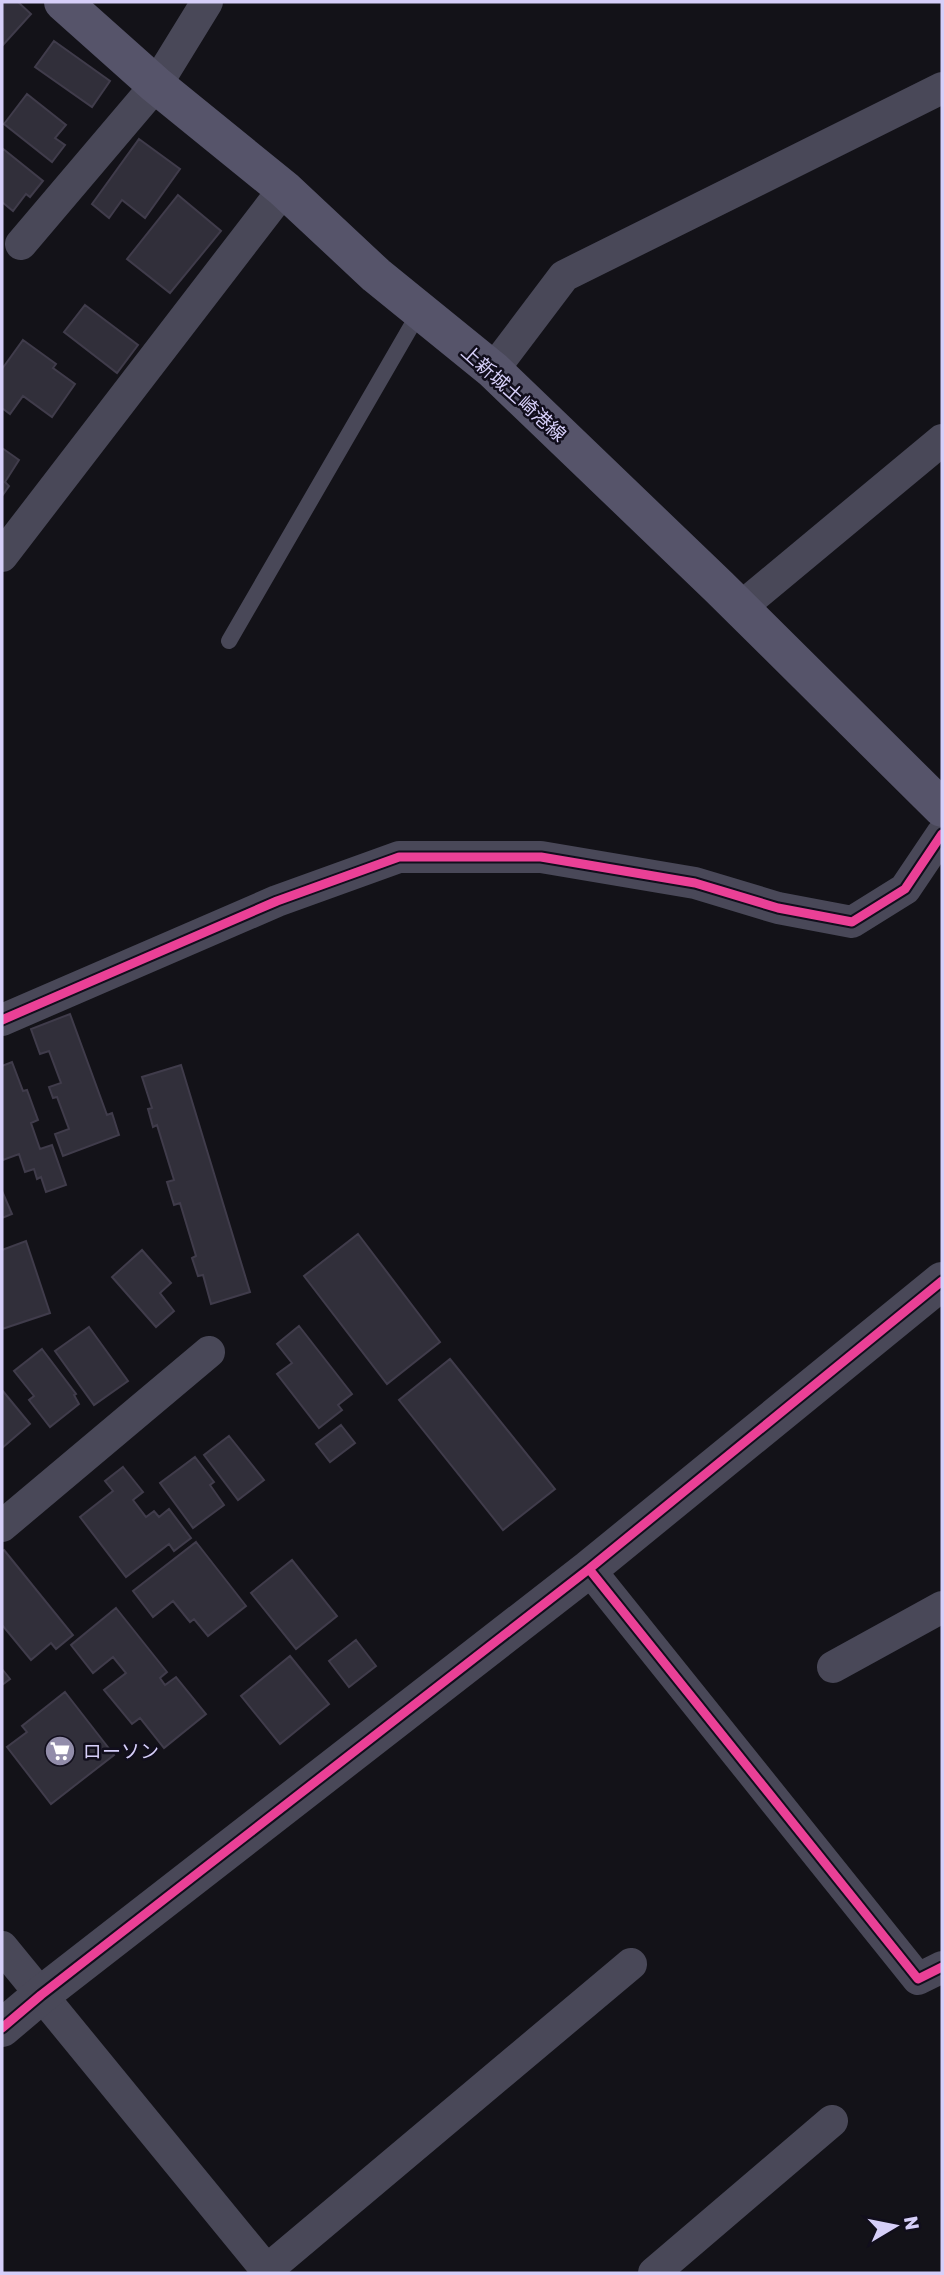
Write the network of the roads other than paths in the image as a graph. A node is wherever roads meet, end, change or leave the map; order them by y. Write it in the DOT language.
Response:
graph roads {
  1 [pos="63,2"];
  2 [pos="207,2"];
  3 [pos="156,85"];
  4 [pos="942,88"];
  5 [pos="284,189"];
  6 [pos="21,244"];
  7 [pos="419,311"];
  8 [pos="493,370"];
  9 [pos="942,440"];
  10 [pos="2,556"];
  11 [pos="740,608"];
  12 [pos="229,641"];
  13 [pos="942,808"];
  14 [pos="942,834"];
  15 [pos="2,1020"];
  16 [pos="942,1281"];
  17 [pos="209,1352"];
  18 [pos="2,1526"];
  19 [pos="589,1569"];
  20 [pos="942,1606"];
  21 [pos="833,1667"];
  22 [pos="2,1947"];
  23 [pos="631,1964"];
  24 [pos="942,1967"];
  25 [pos="41,1996"];
  26 [pos="2,2028"];
  27 [pos="832,2121"];
  28 [pos="268,2272"];
  29 [pos="653,2273"];
  1 -- 3 [label="main road, 上新城土崎港線"];
  2 -- 3 [label="street"];
  3 -- 5 [label="main road, 上新城土崎港線"];
  3 -- 6 [label="street"];
  4 -- 8 [label="street"];
  5 -- 7 [label="main road, 上新城土崎港線"];
  5 -- 10 [label="street"];
  7 -- 8 [label="main road, 上新城土崎港線"];
  7 -- 12 [label="lane"];
  8 -- 11 [label="main road, 上新城土崎港線"];
  9 -- 11 [label="street"];
  11 -- 13 [label="main road, 上新城土崎港線"];
  14 -- 15 [label="street"];
  16 -- 19 [label="street"];
  17 -- 18 [label="street"];
  19 -- 24 [label="street"];
  19 -- 25 [label="street"];
  20 -- 21 [label="street"];
  22 -- 25 [label="street"];
  23 -- 28 [label="street"];
  25 -- 26 [label="street"];
  25 -- 28 [label="street"];
  27 -- 29 [label="street"];
}
